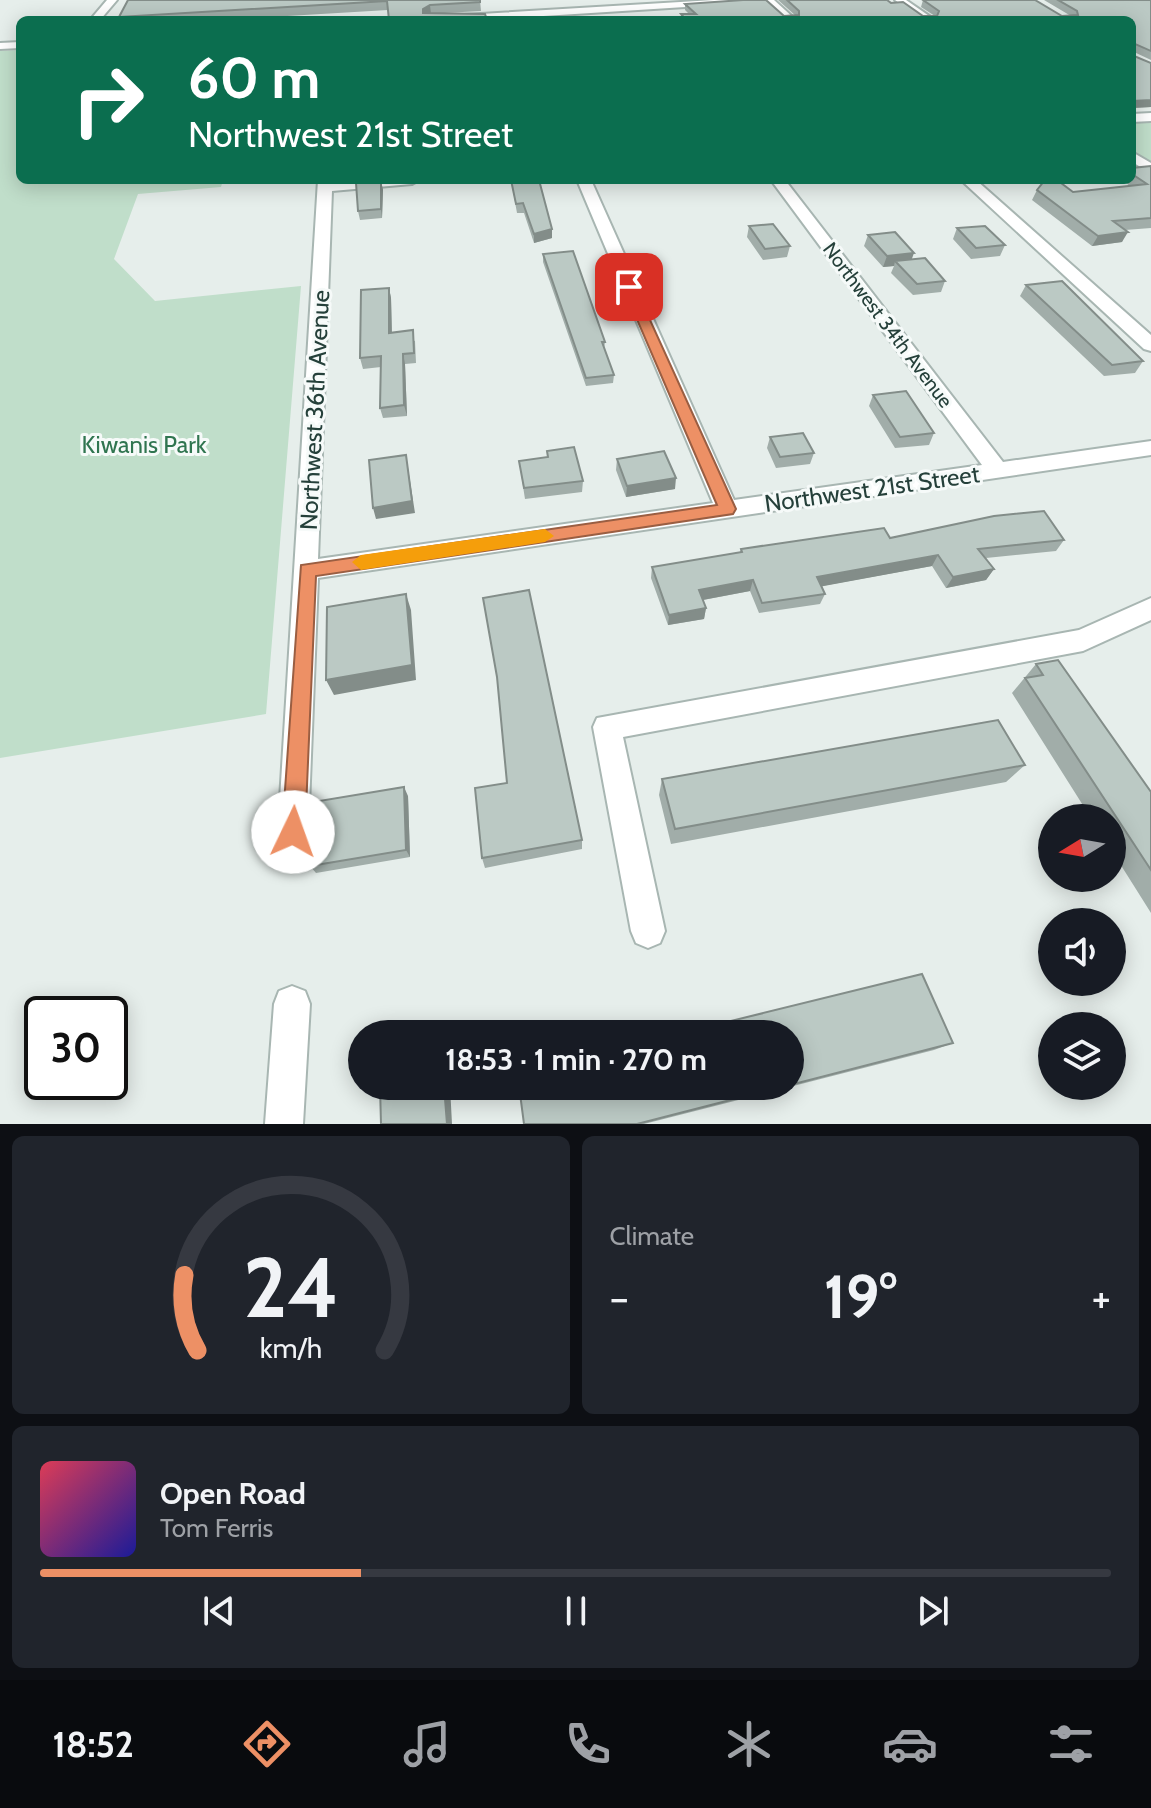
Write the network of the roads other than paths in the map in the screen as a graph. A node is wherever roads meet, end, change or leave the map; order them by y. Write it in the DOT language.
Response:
graph roads {
  1 [pos="112,0"];
  2 [pos="761,0"];
  3 [pos="768,0"];
  4 [pos="900,0"];
  5 [pos="641,7"];
  6 [pos="98,16"];
  7 [pos="537,16"];
  8 [pos="649,16"];
  9 [pos="786,16"];
  10 [pos="924,16"];
  11 [pos="325,184"];
  12 [pos="586,184"];
  13 [pos="781,184"];
  14 [pos="972,184"];
  15 [pos="1151,345"];
  16 [pos="1151,448"];
  17 [pos="998,470"];
  18 [pos="727,509"];
  19 [pos="307,570"];
  20 [pos="1151,608"];
  21 [pos="293,832"];
  22 [pos="648,931"];
  23 [pos="292,1004"];
  24 [pos="284,1124"];
  1 -- 6 [label="street"];
  2 -- 5 [label="street"];
  3 -- 9 [label="street"];
  4 -- 10 [label="street"];
  5 -- 7 [label="street"];
  5 -- 8 [label="street"];
  11 -- 19 [label="street, Northwest 36th Avenue"];
  12 -- 18 [label="street"];
  13 -- 17 [label="street, Northwest 34th Avenue"];
  14 -- 15 [label="street"];
  16 -- 17 [label="street, Northwest 21st Street"];
  17 -- 18 [label="street, Northwest 21st Street"];
  18 -- 19 [label="street, Northwest 21st Street"];
  19 -- 21 [label="street, Northwest 36th Avenue"];
  20 -- 22 [label="street"];
  23 -- 24 [label="street"];
}
